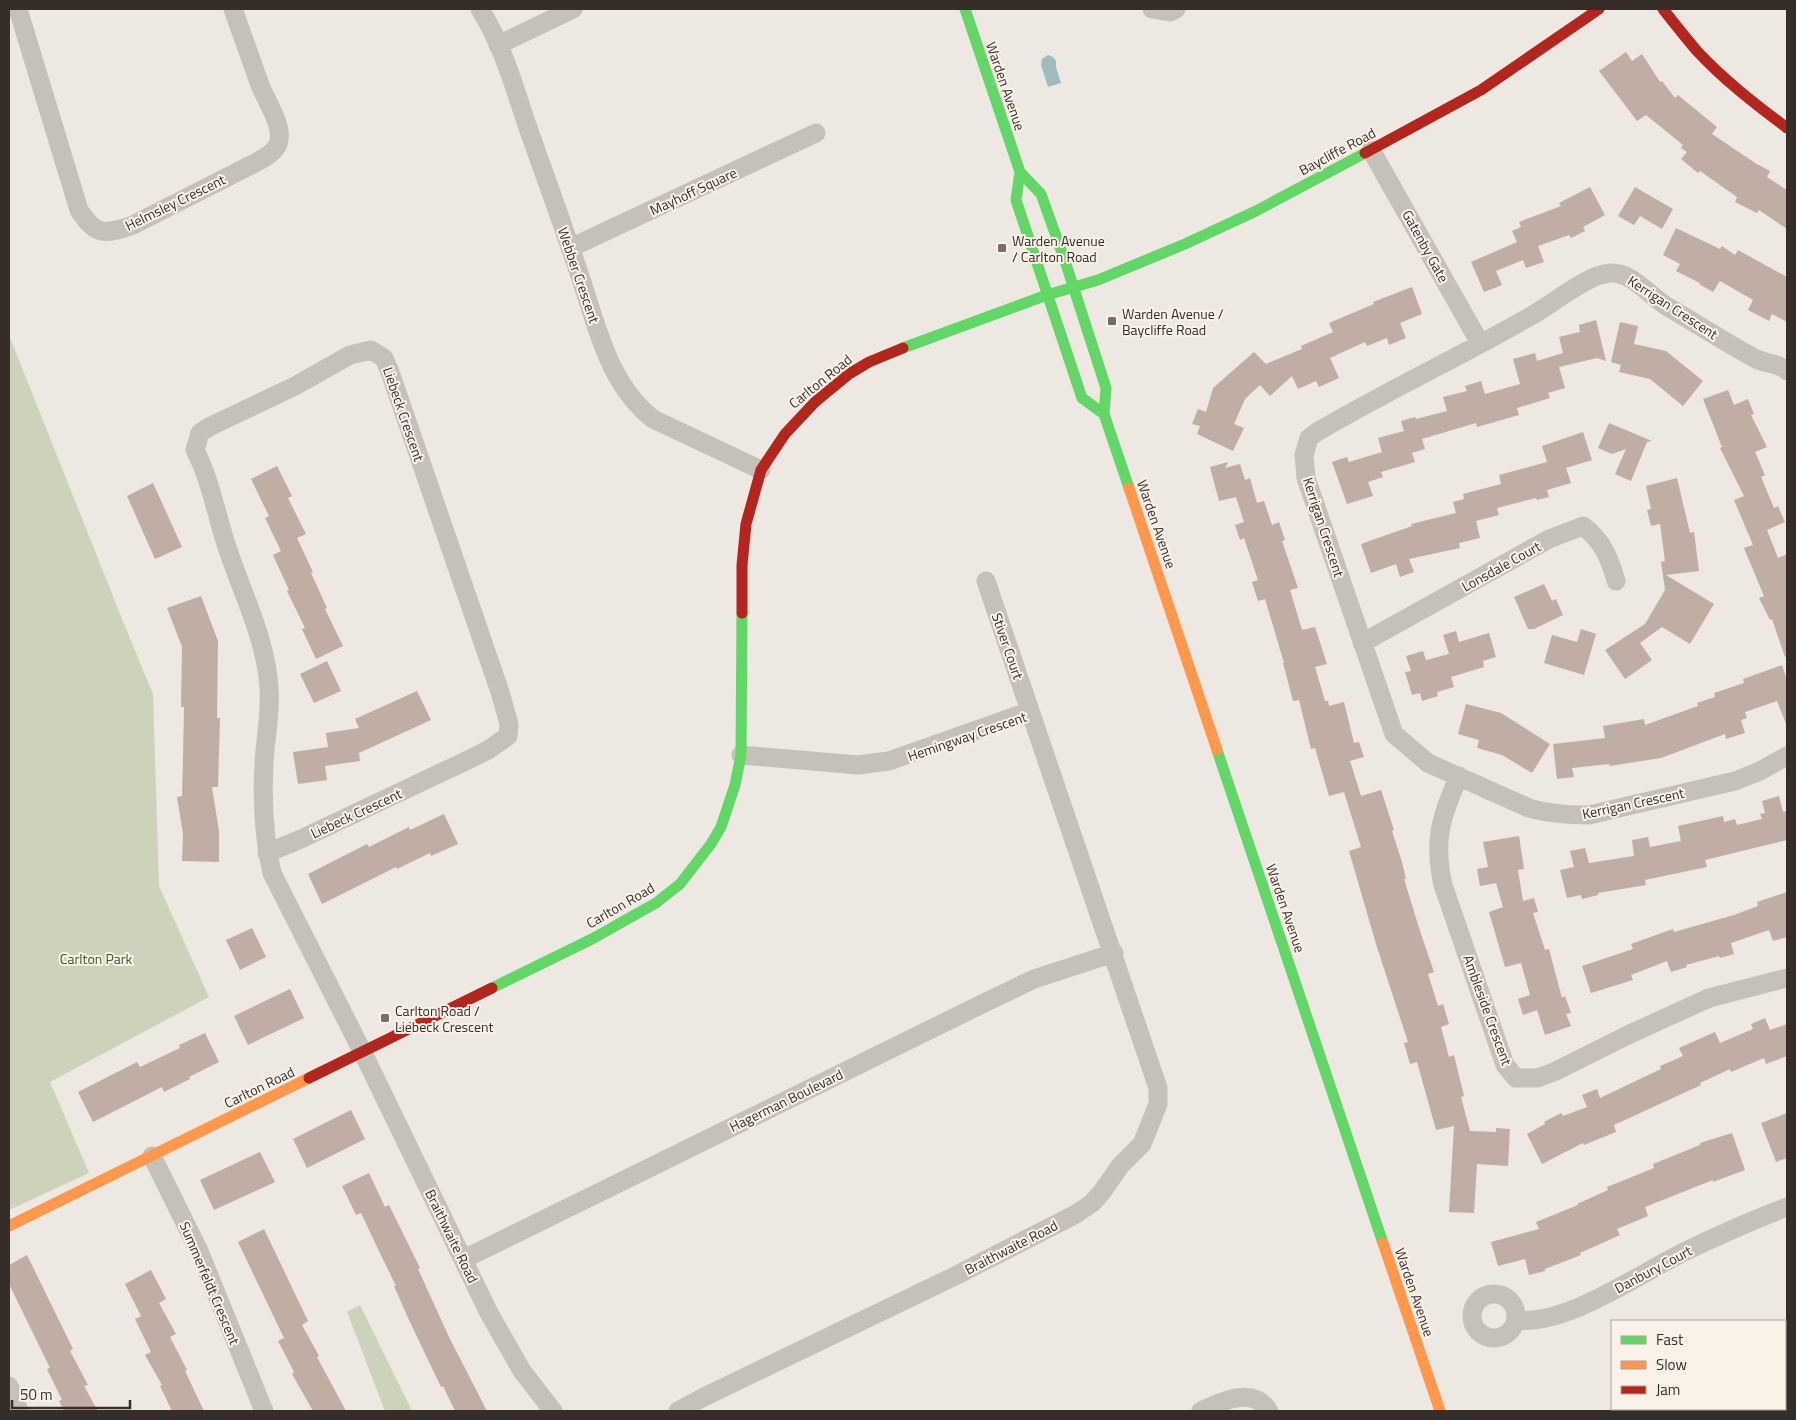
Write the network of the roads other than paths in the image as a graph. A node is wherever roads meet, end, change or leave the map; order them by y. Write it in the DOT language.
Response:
graph roads {
  1 [pos="18,9"];
  2 [pos="233,9"];
  3 [pos="480,9"];
  4 [pos="574,9"];
  5 [pos="965,9"];
  6 [pos="1152,9"];
  7 [pos="1176,9"];
  8 [pos="1598,9"];
  9 [pos="1663,9"];
  10 [pos="498,45"];
  11 [pos="1787,128"];
  12 [pos="816,133"];
  13 [pos="1371,150"];
  14 [pos="1020,172"];
  15 [pos="570,248"];
  16 [pos="1073,287"];
  17 [pos="1047,295"];
  18 [pos="1480,343"];
  19 [pos="1787,371"];
  20 [pos="1104,414"];
  21 [pos="761,470"];
  22 [pos="986,581"];
  23 [pos="1616,581"];
  24 [pos="1362,643"];
  25 [pos="1030,711"];
  26 [pos="741,755"];
  27 [pos="1787,756"];
  28 [pos="1459,776"];
  29 [pos="267,853"];
  30 [pos="1114,953"];
  31 [pos="1787,978"];
  32 [pos="363,1053"];
  33 [pos="152,1156"];
  34 [pos="1787,1206"];
  35 [pos="9,1226"];
  36 [pos="464,1259"];
  37 [pos="1516,1320"];
  38 [pos="9,1386"];
  39 [pos="19,1411"];
  40 [pos="264,1411"];
  41 [pos="553,1411"];
  42 [pos="678,1411"];
  43 [pos="1201,1411"];
  44 [pos="1269,1411"];
  45 [pos="1440,1411"];
  1 -- 2 [label="street, Helmsley Crescent"];
  3 -- 10 [label="street, Webber Crescent"];
  4 -- 10 [label="street"];
  5 -- 14 [label="main road, Warden Avenue"];
  6 -- 7 [label="street"];
  8 -- 13 [label="main road, Baycliffe Road"];
  9 -- 11 [label="main road"];
  10 -- 15 [label="street, Webber Crescent"];
  12 -- 15 [label="street, Mayhoff Square"];
  13 -- 16 [label="main road, Baycliffe Road"];
  13 -- 18 [label="street, Gatenby Gate"];
  14 -- 16 [label="main road, Warden Avenue"];
  14 -- 17 [label="main road, Warden Avenue"];
  15 -- 21 [label="street, Webber Crescent"];
  16 -- 17 [label="main road, Baycliffe Road"];
  16 -- 20 [label="main road, Warden Avenue"];
  17 -- 20 [label="main road, Warden Avenue"];
  17 -- 21 [label="main road, Carlton Road"];
  18 -- 19 [label="street, Kerrigan Crescent"];
  18 -- 24 [label="street, Kerrigan Crescent"];
  20 -- 45 [label="main road, Warden Avenue"];
  21 -- 26 [label="main road, Carlton Road"];
  22 -- 25 [label="street, Stiver Court"];
  23 -- 24 [label="street, Lonsdale Court"];
  24 -- 28 [label="street, Kerrigan Crescent"];
  25 -- 26 [label="street, Hemingway Crescent"];
  25 -- 30 [label="street, Hemingway Crescent"];
  26 -- 32 [label="main road, Carlton Road"];
  27 -- 28 [label="street, Kerrigan Crescent"];
  28 -- 31 [label="street, Ambleside Crescent"];
  29 -- 29 [label="street, Liebeck Crescent"];
  29 -- 32 [label="street, Liebeck Crescent"];
  30 -- 36 [label="street, Hagerman Boulevard"];
  30 -- 42 [label="street, Braithwaite Road"];
  32 -- 33 [label="main road, Carlton Road"];
  32 -- 36 [label="street, Braithwaite Road"];
  33 -- 35 [label="main road, Carlton Road"];
  33 -- 40 [label="street, Summerfeldt Crescent"];
  34 -- 37 [label="street, Danbury Court"];
  36 -- 41 [label="street, Braithwaite Road"];
  38 -- 39 [label="street"];
  43 -- 44 [label="street"];
}
